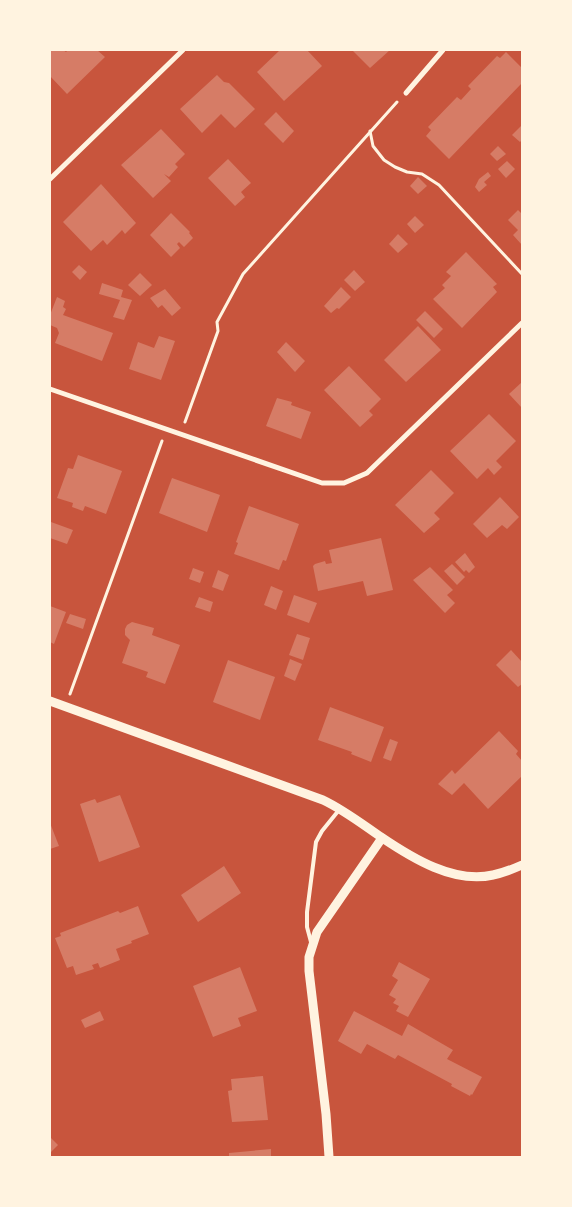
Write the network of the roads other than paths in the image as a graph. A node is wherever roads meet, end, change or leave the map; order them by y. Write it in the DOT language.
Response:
graph roads {
  1 [pos="183,50"];
  2 [pos="443,50"];
  3 [pos="406,93"];
  4 [pos="50,179"];
  5 [pos="522,323"];
  6 [pos="50,389"];
  7 [pos="50,701"];
  8 [pos="340,808"];
  9 [pos="382,838"];
  10 [pos="522,865"];
  11 [pos="312,944"];
  12 [pos="329,1157"];
  1 -- 4 [label="street"];
  2 -- 3 [label="street"];
  5 -- 6 [label="street"];
  7 -- 8 [label="street"];
  8 -- 9 [label="street"];
  8 -- 11 [label="lane"];
  9 -- 10 [label="street"];
  9 -- 11 [label="street"];
  11 -- 12 [label="street"];
}
